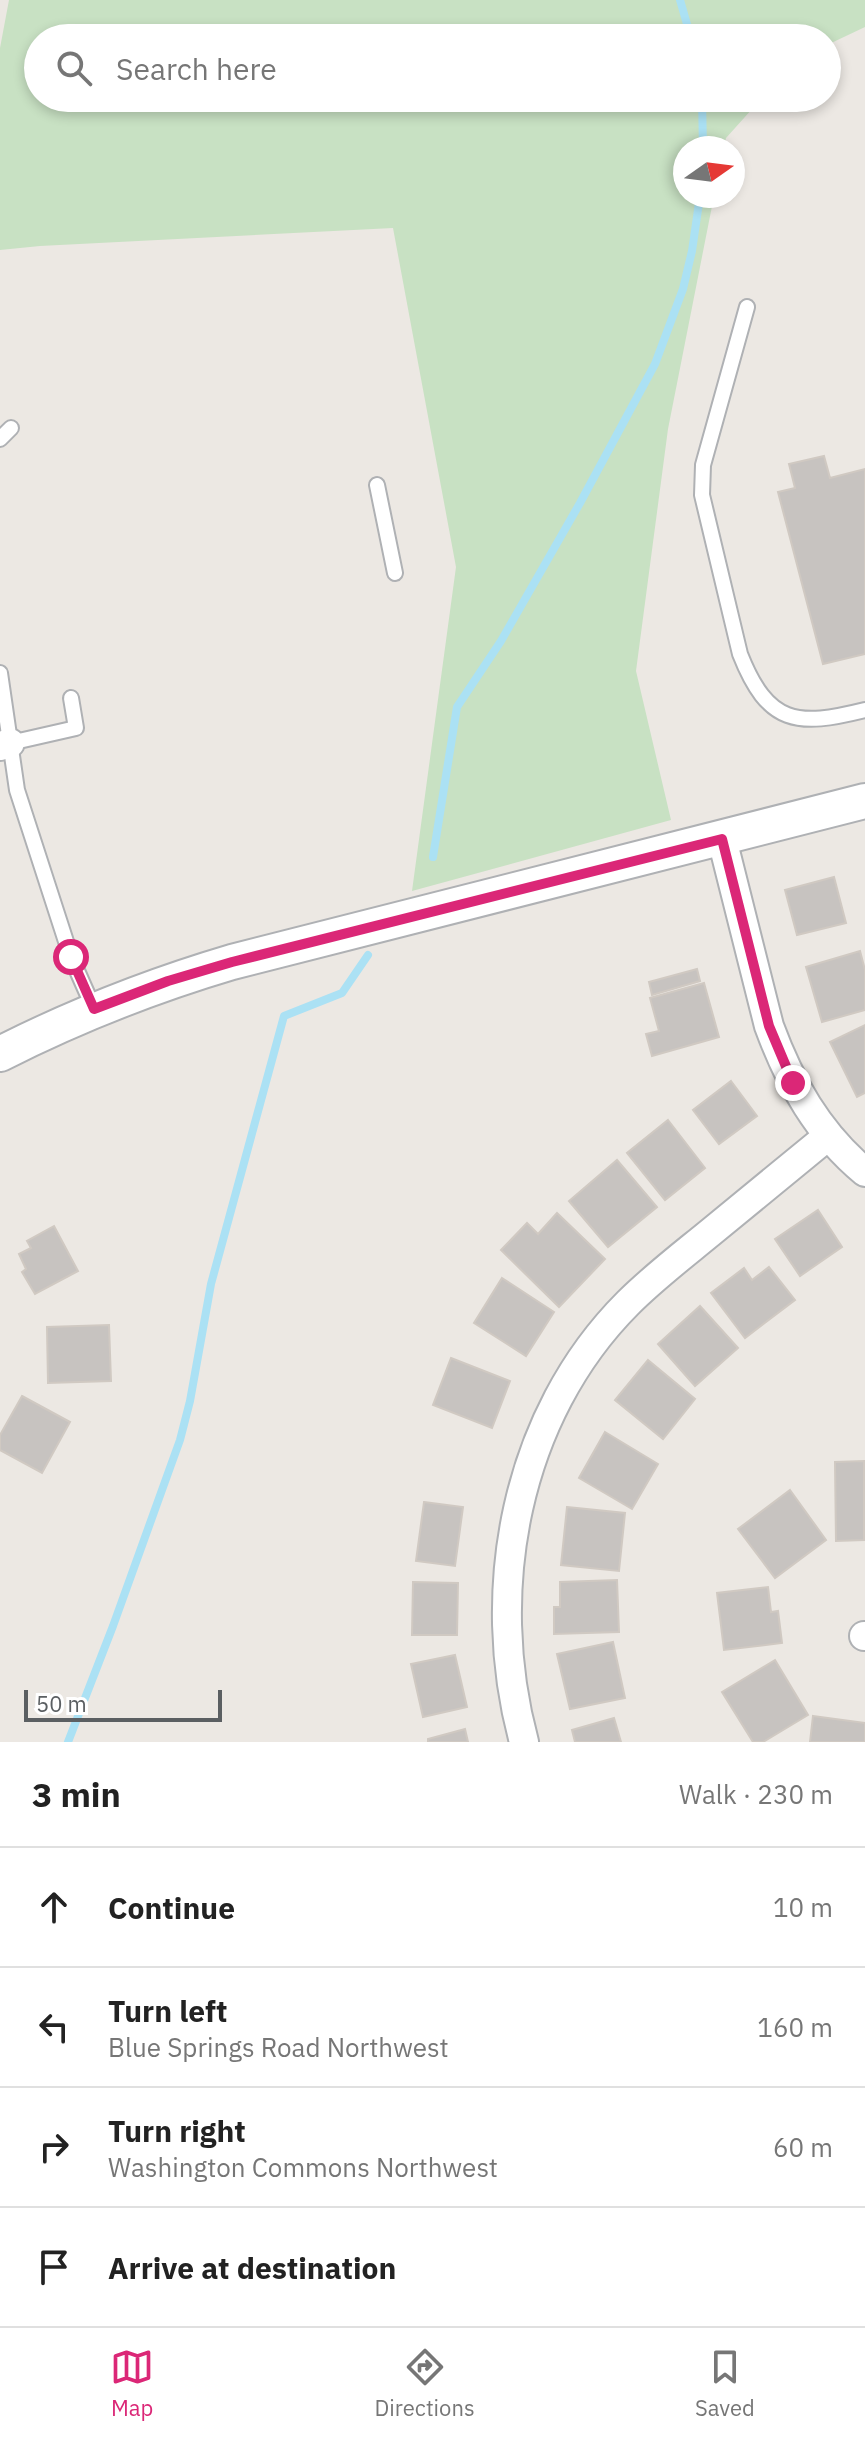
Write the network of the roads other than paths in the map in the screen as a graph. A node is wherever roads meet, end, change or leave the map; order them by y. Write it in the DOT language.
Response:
graph roads {
  1 [pos="747,307"];
  2 [pos="377,485"];
  3 [pos="395,573"];
  4 [pos="0,673"];
  5 [pos="71,698"];
  6 [pos="865,710"];
  7 [pos="5,744"];
  8 [pos="865,801"];
  9 [pos="722,839"];
  10 [pos="94,1009"];
  11 [pos="0,1054"];
  12 [pos="828,1136"];
  13 [pos="865,1172"];
  14 [pos="524,1742"];
  1 -- 6 [label="lane"];
  2 -- 3 [label="lane"];
  4 -- 7 [label="lane"];
  5 -- 7 [label="lane"];
  7 -- 10 [label="lane"];
  8 -- 9 [label="street"];
  9 -- 10 [label="street"];
  9 -- 12 [label="street"];
  10 -- 11 [label="street"];
  12 -- 13 [label="street"];
  12 -- 14 [label="street"];
}
